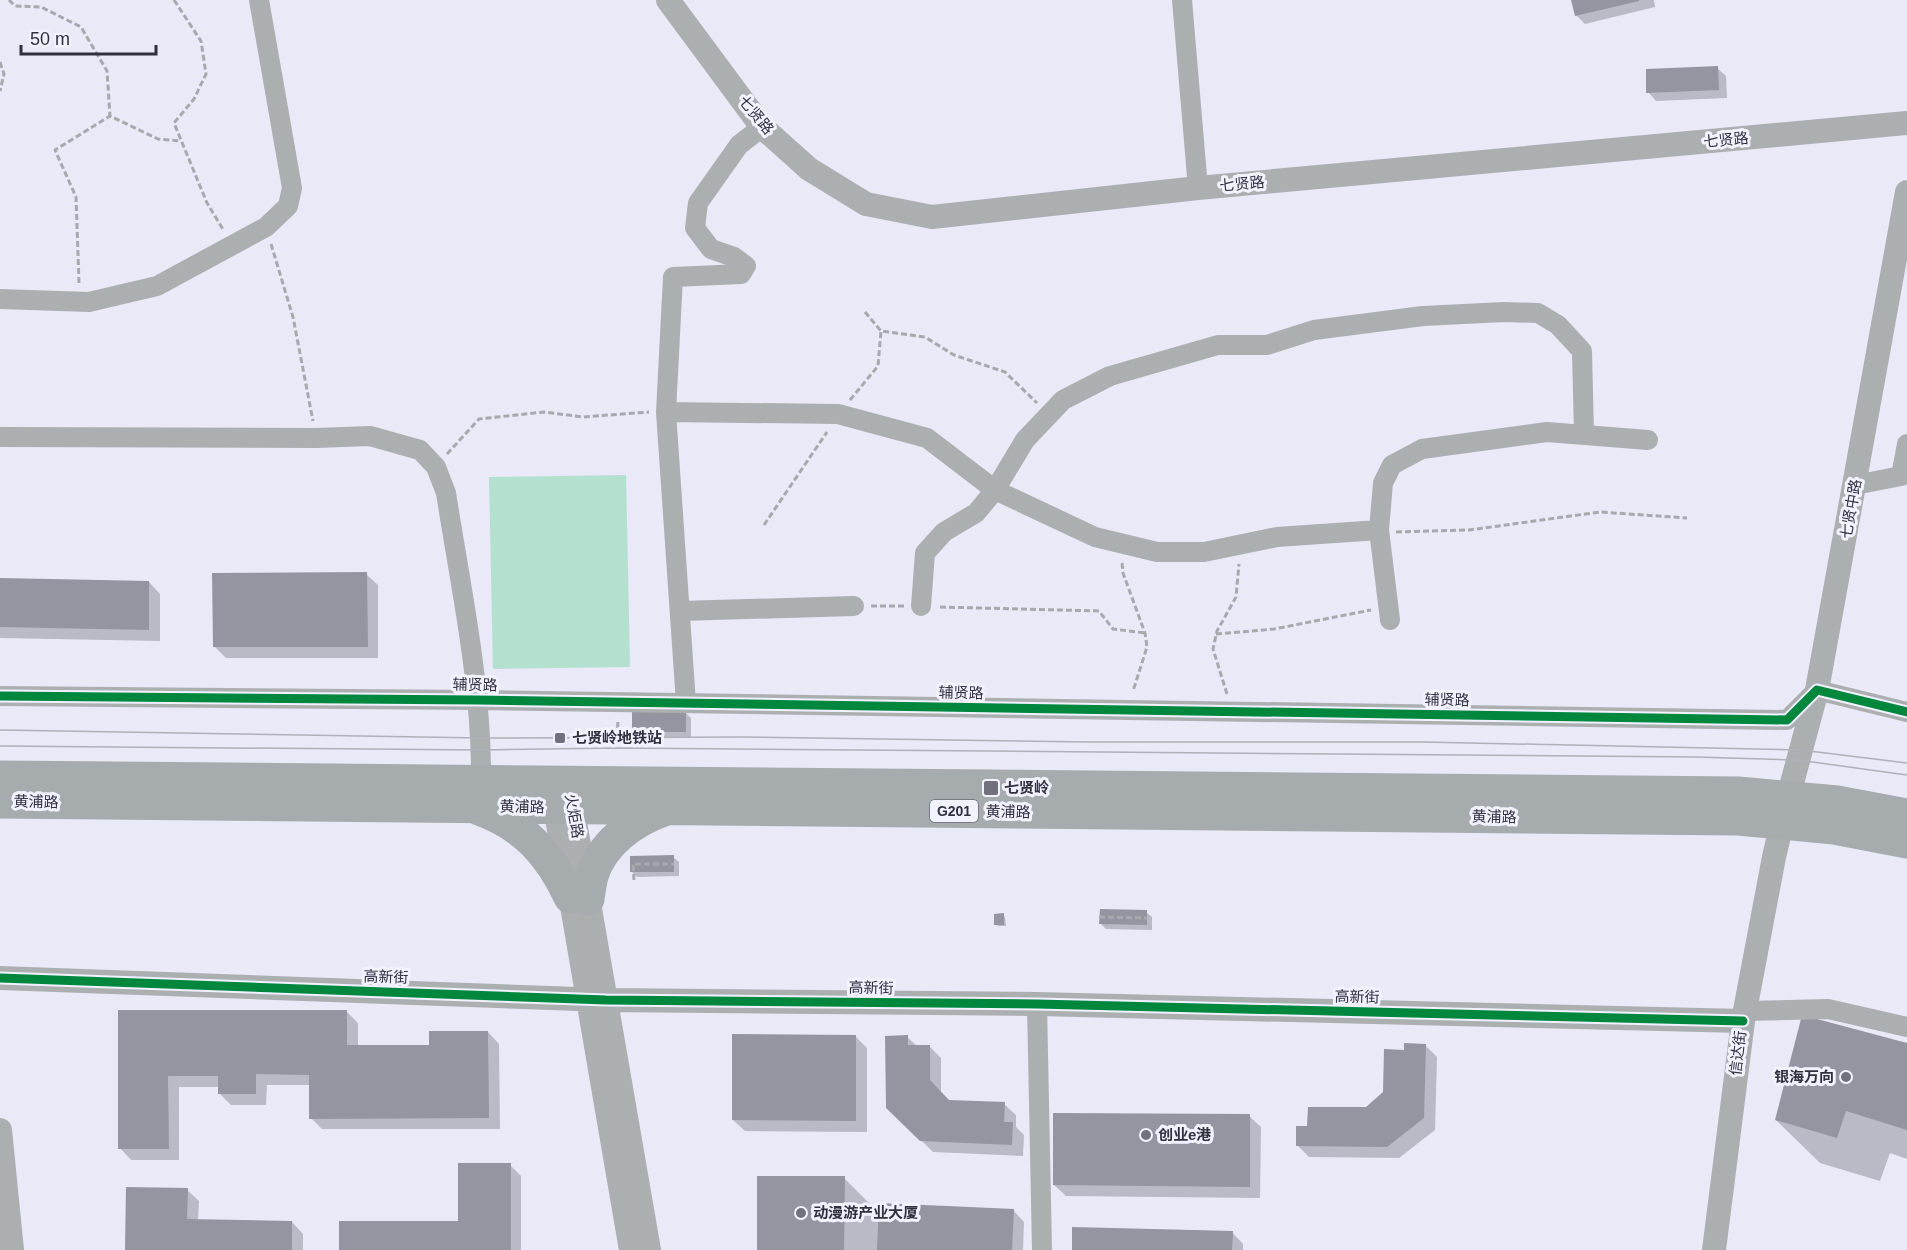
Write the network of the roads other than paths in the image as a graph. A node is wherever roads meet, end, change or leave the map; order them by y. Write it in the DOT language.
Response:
graph roads {
  1 [pos="259,0"];
  2 [pos="668,0"];
  3 [pos="1182,0"];
  4 [pos="1907,123"];
  5 [pos="762,127"];
  6 [pos="1198,188"];
  7 [pos="1907,192"];
  8 [pos="0,299"];
  9 [pos="666,412"];
  10 [pos="1584,435"];
  11 [pos="0,437"];
  12 [pos="1648,440"];
  13 [pos="1907,444"];
  14 [pos="1855,485"];
  15 [pos="995,490"];
  16 [pos="1379,531"];
  17 [pos="854,606"];
  18 [pos="921,606"];
  19 [pos="680,611"];
  20 [pos="1389,613"];
  21 [pos="1817,690"];
  22 [pos="0,696"];
  23 [pos="478,700"];
  24 [pos="686,703"];
  25 [pos="1907,712"];
  26 [pos="0,777"];
  27 [pos="476,794"];
  28 [pos="565,799"];
  29 [pos="0,801"];
  30 [pos="668,808"];
  31 [pos="1785,810"];
  32 [pos="1907,815"];
  33 [pos="1907,842"];
  34 [pos="579,898"];
  35 [pos="0,978"];
  36 [pos="597,1000"];
  37 [pos="1037,1004"];
  38 [pos="1743,1016"];
  39 [pos="1907,1027"];
  40 [pos="0,1130"];
  41 [pos="12,1250"];
  42 [pos="631,1250"];
  43 [pos="649,1250"];
  44 [pos="1042,1250"];
  45 [pos="1714,1250"];
  1 -- 8 [label="street"];
  2 -- 5 [label="street, 七贤路"];
  3 -- 6 [label="street"];
  4 -- 6 [label="street, 七贤路"];
  5 -- 6 [label="street, 七贤路"];
  5 -- 9 [label="street"];
  7 -- 14 [label="street, 七贤中路"];
  9 -- 15 [label="street"];
  9 -- 19 [label="street"];
  10 -- 12 [label="street"];
  10 -- 15 [label="street"];
  10 -- 16 [label="street"];
  11 -- 23 [label="street"];
  13 -- 14 [label="street"];
  14 -- 21 [label="street, 七贤中路"];
  15 -- 16 [label="street"];
  15 -- 18 [label="street"];
  16 -- 20 [label="street"];
  17 -- 19 [label="street"];
  19 -- 24 [label="street"];
  21 -- 24 [label="street, 辅贤路"];
  21 -- 25 [label="street"];
  21 -- 31 [label="street, 七贤中路"];
  22 -- 23 [label="street, 辅贤路"];
  23 -- 24 [label="street, 辅贤路"];
  23 -- 27 [label="street"];
  26 -- 27 [label="highway, 黄浦路 / G201"];
  27 -- 28 [label="highway, 黄浦路 / G201"];
  27 -- 29 [label="highway, 黄浦路 / G201"];
  27 -- 34 [label="highway"];
  28 -- 30 [label="highway, 黄浦路 / G201"];
  28 -- 31 [label="highway, 黄浦路 / G201"];
  28 -- 34 [label="street, 火炬路"];
  30 -- 31 [label="highway, 黄浦路 / G201"];
  30 -- 34 [label="highway"];
  31 -- 32 [label="highway, 黄浦路 / G201"];
  31 -- 33 [label="highway, 黄浦路 / G201"];
  31 -- 38 [label="street, 信达街"];
  34 -- 36 [label="street, 火炬路"];
  35 -- 36 [label="street, 高新街"];
  36 -- 37 [label="street, 高新街"];
  36 -- 42 [label="street, 火炬路"];
  36 -- 43 [label="street, 火炬路"];
  37 -- 38 [label="street, 高新街"];
  37 -- 44 [label="street"];
  38 -- 39 [label="street"];
  38 -- 45 [label="street, 信达街"];
  40 -- 41 [label="street"];
}
